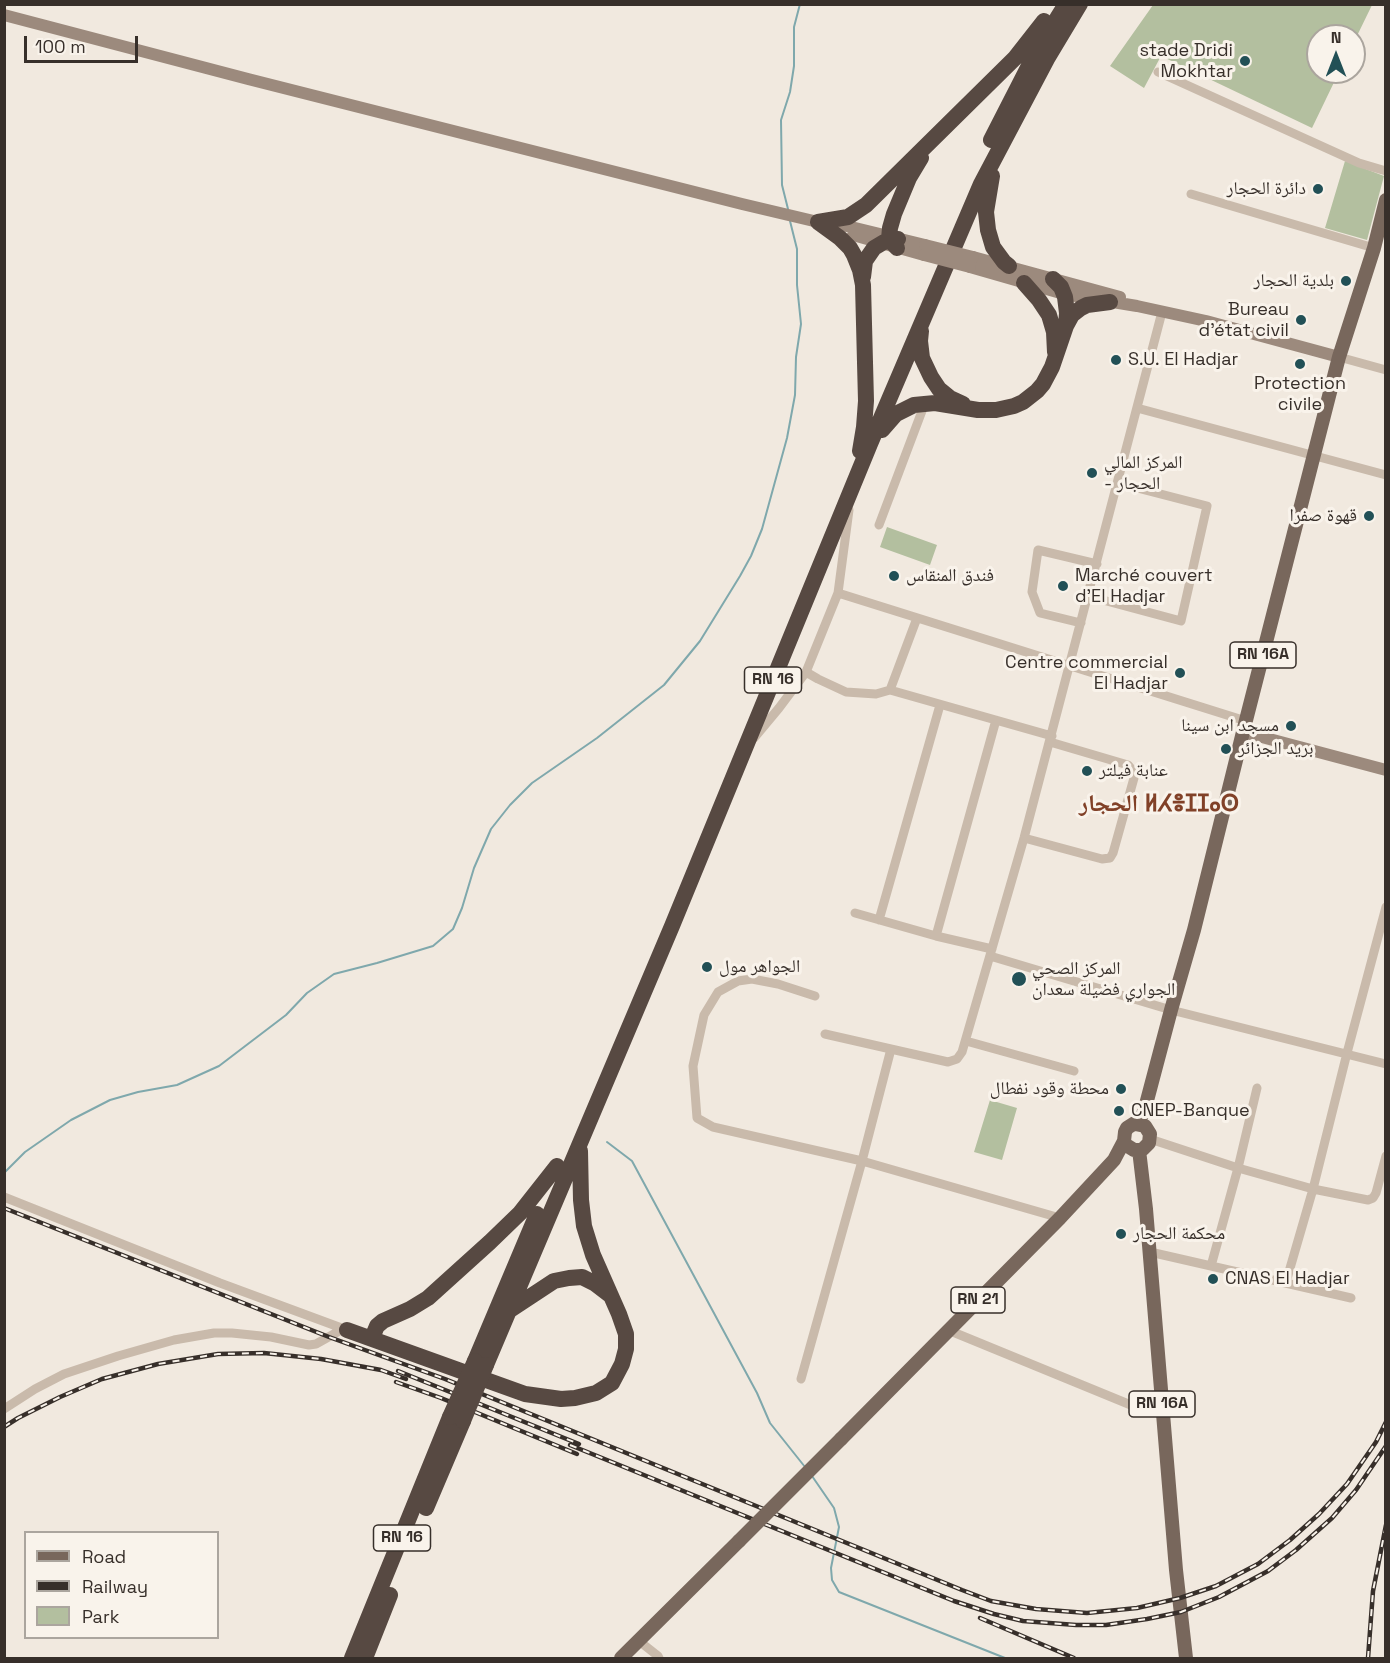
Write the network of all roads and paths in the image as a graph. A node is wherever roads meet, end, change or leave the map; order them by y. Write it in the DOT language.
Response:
graph roads {
  1 [pos="1056,4"];
  2 [pos="1066,4"];
  3 [pos="1080,4"];
  4 [pos="4,15"];
  5 [pos="1158,72"];
  6 [pos="948,125"];
  7 [pos="997,152"];
  8 [pos="1386,171"];
  9 [pos="1191,194"];
  10 [pos="1386,200"];
  11 [pos="815,222"];
  12 [pos="891,241"];
  13 [pos="1378,242"];
  14 [pos="972,262"];
  15 [pos="1009,266"];
  16 [pos="1053,279"];
  17 [pos="1024,283"];
  18 [pos="863,285"];
  19 [pos="1064,294"];
  20 [pos="1110,302"];
  21 [pos="1137,306"];
  22 [pos="1162,312"];
  23 [pos="922,322"];
  24 [pos="1066,326"];
  25 [pos="1339,357"];
  26 [pos="1055,358"];
  27 [pos="1386,370"];
  28 [pos="925,403"];
  29 [pos="969,408"];
  30 [pos="1137,408"];
  31 [pos="865,448"];
  32 [pos="1314,455"];
  33 [pos="1386,475"];
  34 [pos="1118,483"];
  35 [pos="851,491"];
  36 [pos="879,525"];
  37 [pos="1097,564"];
  38 [pos="838,593"];
  39 [pos="1088,596"];
  40 [pos="917,618"];
  41 [pos="1081,623"];
  42 [pos="1070,666"];
  43 [pos="806,672"];
  44 [pos="890,690"];
  45 [pos="940,705"];
  46 [pos="996,720"];
  47 [pos="1244,726"];
  48 [pos="1051,739"];
  49 [pos="743,751"];
  50 [pos="1386,770"];
  51 [pos="1024,838"];
  52 [pos="1386,907"];
  53 [pos="855,913"];
  54 [pos="879,920"];
  55 [pos="936,936"];
  56 [pos="991,953"];
  57 [pos="815,996"];
  58 [pos="1171,1010"];
  59 [pos="825,1034"];
  60 [pos="966,1041"];
  61 [pos="891,1049"];
  62 [pos="1347,1053"];
  63 [pos="1386,1064"];
  64 [pos="1074,1071"];
  65 [pos="1257,1088"];
  66 [pos="1144,1125"];
  67 [pos="580,1141"];
  68 [pos="1132,1147"];
  69 [pos="1386,1156"];
  70 [pos="862,1161"];
  71 [pos="558,1166"];
  72 [pos="1238,1168"];
  73 [pos="1313,1189"];
  74 [pos="4,1197"];
  75 [pos="1060,1218"];
  76 [pos="1150,1252"];
  77 [pos="1211,1266"];
  78 [pos="1286,1282"];
  79 [pos="612,1296"];
  80 [pos="1351,1298"];
  81 [pos="509,1310"];
  82 [pos="346,1330"];
  83 [pos="948,1330"];
  84 [pos="372,1338"];
  85 [pos="480,1363"];
  86 [pos="801,1379"];
  87 [pos="4,1409"];
  88 [pos="1143,1410"];
  89 [pos="457,1419"];
  90 [pos="372,1641"];
  91 [pos="639,1641"];
  92 [pos="352,1659"];
  93 [pos="365,1659"];
  94 [pos="377,1659"];
  95 [pos="621,1659"];
  96 [pos="659,1659"];
  97 [pos="1186,1659"];
  1 -- 6 [label="highway"];
  2 -- 31 [label="highway, RN 16"];
  3 -- 7 [label="highway, RN 16"];
  4 -- 11 [label="main road"];
  5 -- 8 [label="street"];
  6 -- 11 [label="highway"];
  6 -- 12 [label="highway"];
  7 -- 15 [label="highway"];
  7 -- 23 [label="highway, RN 16"];
  9 -- 13 [label="street"];
  10 -- 13 [label="main road, RN 16A"];
  11 -- 12 [label="main road"];
  11 -- 18 [label="highway"];
  12 -- 14 [label="main road, bridge"];
  12 -- 18 [label="highway"];
  13 -- 25 [label="main road, RN 16A"];
  14 -- 15 [label="main road"];
  14 -- 17 [label="main road"];
  15 -- 16 [label="main road"];
  16 -- 19 [label="highway"];
  16 -- 21 [label="main road"];
  17 -- 19 [label="main road"];
  17 -- 26 [label="highway"];
  18 -- 31 [label="highway"];
  19 -- 20 [label="main road"];
  19 -- 24 [label="highway"];
  20 -- 21 [label="main road"];
  20 -- 24 [label="highway"];
  21 -- 22 [label="main road"];
  22 -- 25 [label="main road"];
  22 -- 30 [label="street"];
  23 -- 29 [label="highway"];
  23 -- 31 [label="highway, RN 16"];
  24 -- 26 [label="highway"];
  25 -- 27 [label="street"];
  25 -- 32 [label="main road, RN 16A"];
  26 -- 29 [label="highway"];
  28 -- 29 [label="highway"];
  28 -- 31 [label="highway"];
  28 -- 36 [label="street"];
  30 -- 32 [label="street"];
  30 -- 34 [label="street"];
  31 -- 35 [label="highway, RN 16"];
  31 -- 71 [label="highway, RN 16"];
  32 -- 33 [label="street"];
  32 -- 47 [label="main road, RN 16A"];
  34 -- 37 [label="street"];
  34 -- 39 [label="street"];
  35 -- 38 [label="street"];
  35 -- 49 [label="highway, RN 16"];
  37 -- 39 [label="street"];
  37 -- 41 [label="street"];
  38 -- 40 [label="street"];
  38 -- 43 [label="street"];
  39 -- 41 [label="street"];
  40 -- 42 [label="street"];
  40 -- 44 [label="street"];
  41 -- 42 [label="street"];
  42 -- 47 [label="street"];
  42 -- 48 [label="street"];
  43 -- 44 [label="street"];
  43 -- 49 [label="street"];
  44 -- 45 [label="street"];
  45 -- 46 [label="street"];
  45 -- 54 [label="street"];
  46 -- 48 [label="street"];
  46 -- 55 [label="street"];
  47 -- 50 [label="main road"];
  47 -- 58 [label="main road, RN 16A"];
  48 -- 51 [label="street"];
  48 -- 51 [label="street"];
  49 -- 67 [label="highway, RN 16"];
  51 -- 56 [label="street"];
  52 -- 62 [label="street"];
  53 -- 54 [label="street"];
  54 -- 55 [label="street"];
  55 -- 56 [label="street"];
  56 -- 58 [label="street"];
  56 -- 60 [label="street"];
  57 -- 70 [label="street"];
  58 -- 62 [label="street"];
  58 -- 66 [label="main road, RN 16A"];
  59 -- 61 [label="street"];
  60 -- 61 [label="street"];
  60 -- 64 [label="street"];
  61 -- 70 [label="street"];
  62 -- 63 [label="street"];
  62 -- 73 [label="street"];
  65 -- 72 [label="street"];
  66 -- 68 [label="main road"];
  66 -- 68 [label="main road"];
  66 -- 72 [label="street"];
  67 -- 79 [label="highway"];
  67 -- 81 [label="highway, RN 16"];
  68 -- 75 [label="main road, RN 21"];
  68 -- 76 [label="main road, RN 16A"];
  69 -- 73 [label="street"];
  70 -- 75 [label="street"];
  70 -- 86 [label="street"];
  71 -- 84 [label="highway"];
  71 -- 85 [label="highway, RN 16"];
  72 -- 73 [label="street"];
  72 -- 77 [label="street"];
  73 -- 78 [label="street"];
  74 -- 82 [label="street"];
  75 -- 83 [label="main road, RN 21"];
  76 -- 77 [label="street"];
  76 -- 97 [label="main road, RN 16A"];
  77 -- 78 [label="street"];
  78 -- 80 [label="street"];
  79 -- 81 [label="highway"];
  79 -- 84 [label="highway"];
  81 -- 85 [label="highway, RN 16"];
  82 -- 84 [label="highway"];
  82 -- 87 [label="street"];
  83 -- 88 [label="street"];
  83 -- 91 [label="main road, RN 21, bridge"];
  85 -- 89 [label="highway, RN 16, bridge"];
  89 -- 90 [label="highway, RN 16"];
  89 -- 92 [label="highway, RN 16"];
  90 -- 93 [label="highway, RN 16"];
  90 -- 94 [label="highway"];
  91 -- 95 [label="main road, RN 21"];
  91 -- 96 [label="street"];
}
